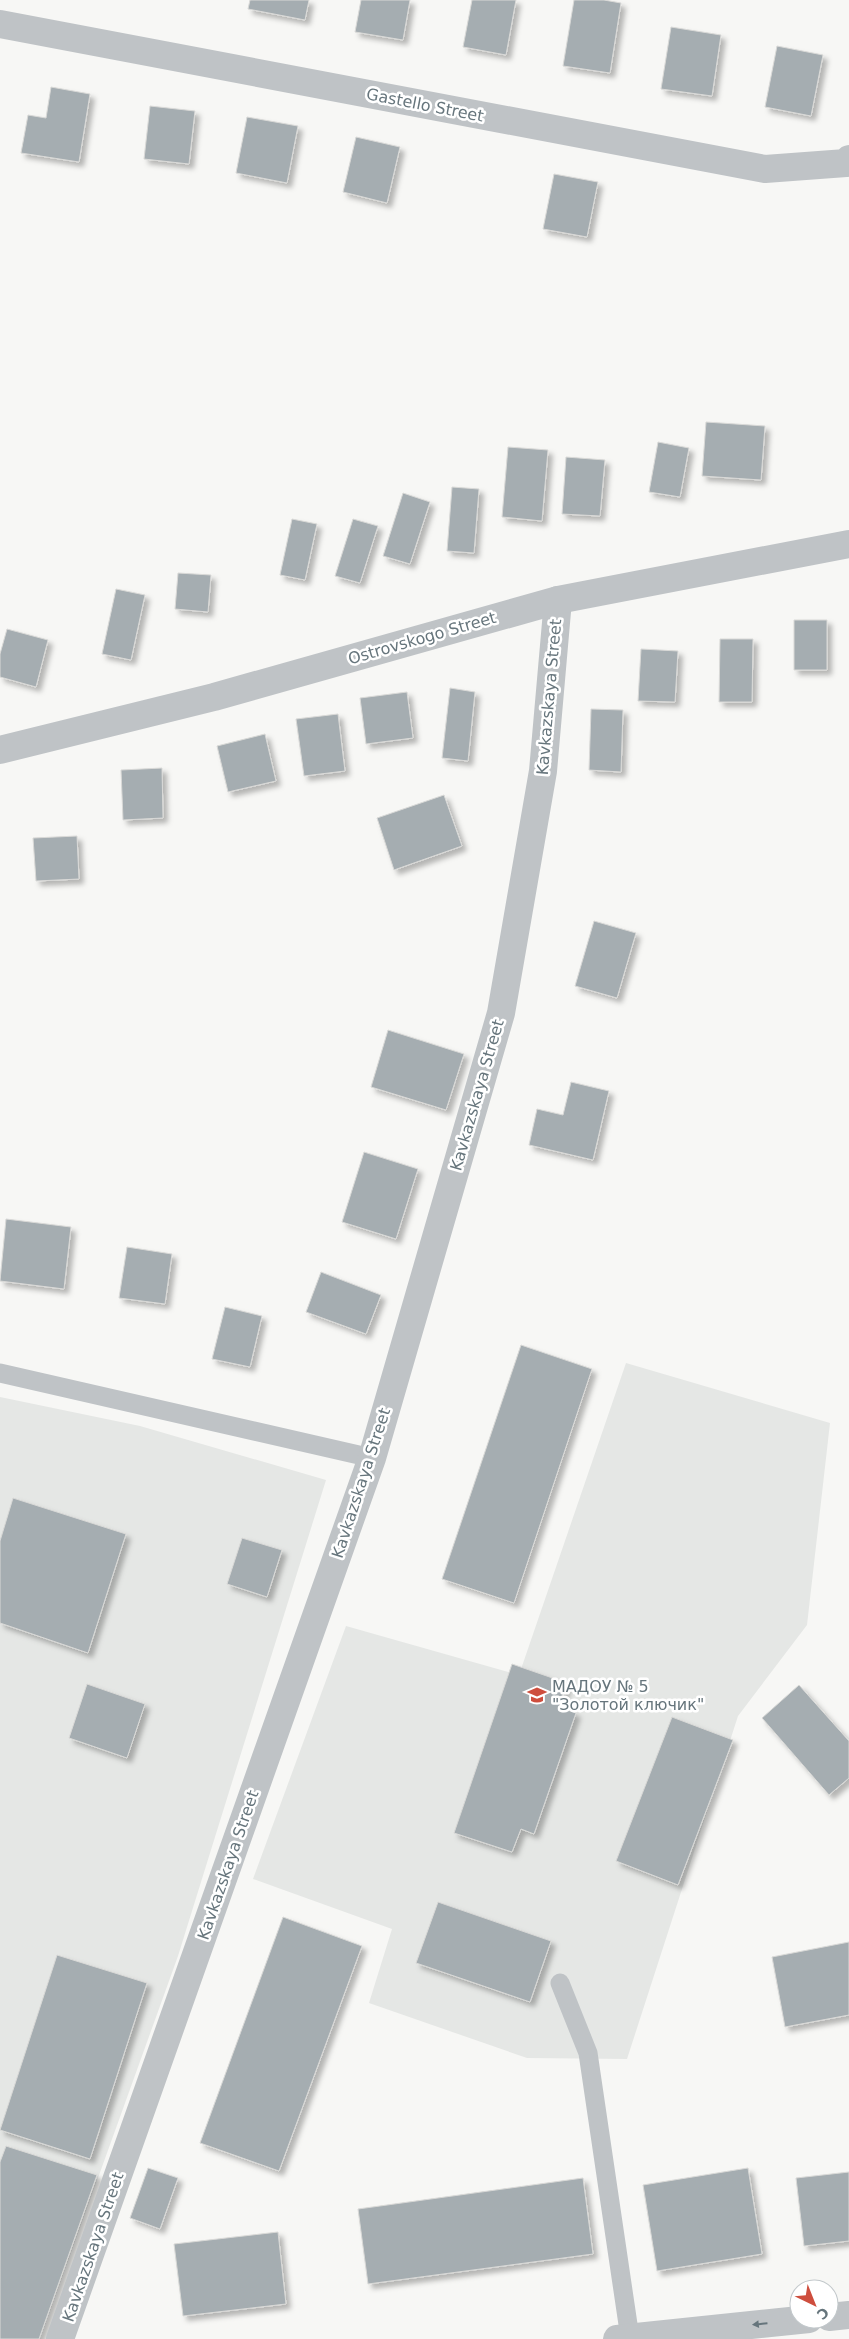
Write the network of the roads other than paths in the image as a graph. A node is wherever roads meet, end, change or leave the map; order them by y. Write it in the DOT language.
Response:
graph roads {
  1 [pos="0,24"];
  2 [pos="849,159"];
  3 [pos="849,544"];
  4 [pos="558,600"];
  5 [pos="0,750"];
  6 [pos="0,1373"];
  7 [pos="372,1458"];
  8 [pos="560,1983"];
  9 [pos="789,2321"];
  10 [pos="623,2338"];
  11 [pos="60,2339"];
  1 -- 2 [label="street, Gastello Street"];
  3 -- 4 [label="street, Ostrovskogo Street"];
  4 -- 5 [label="street, Ostrovskogo Street"];
  4 -- 7 [label="street, Kavkazskaya Street"];
  6 -- 7 [label="lane"];
  7 -- 11 [label="street, Kavkazskaya Street"];
  8 -- 10 [label="lane"];
  9 -- 10 [label="street, one-way"];
}
